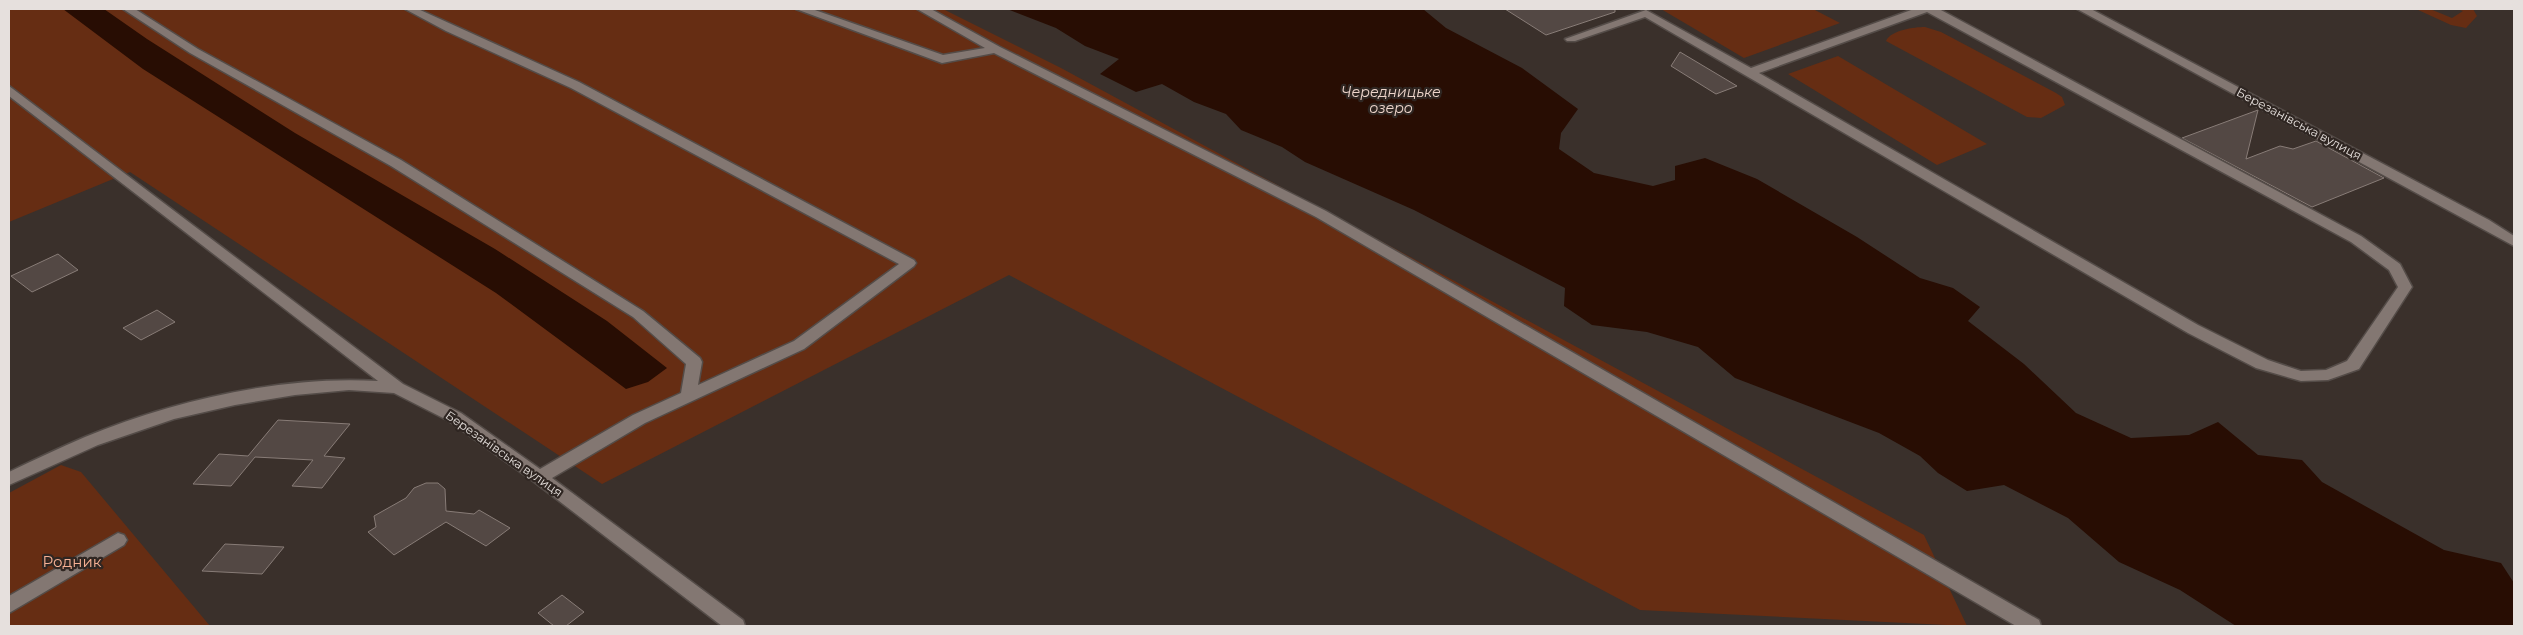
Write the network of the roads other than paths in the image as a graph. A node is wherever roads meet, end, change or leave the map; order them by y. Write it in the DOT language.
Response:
graph roads {
  1 [pos="128,9"];
  2 [pos="410,9"];
  3 [pos="802,9"];
  4 [pos="923,9"];
  5 [pos="1924,9"];
  6 [pos="1930,9"];
  7 [pos="2083,9"];
  8 [pos="1571,39"];
  9 [pos="996,49"];
  10 [pos="1749,73"];
  11 [pos="9,90"];
  12 [pos="2514,242"];
  13 [pos="397,388"];
  14 [pos="689,394"];
  15 [pos="539,477"];
  16 [pos="9,478"];
  17 [pos="118,540"];
  18 [pos="9,605"];
  19 [pos="736,626"];
  20 [pos="2032,626"];
  1 -- 14 [label="street"];
  2 -- 14 [label="street"];
  3 -- 9 [label="street"];
  4 -- 9 [label="street"];
  5 -- 10 [label="street"];
  6 -- 10 [label="street"];
  7 -- 12 [label="street, Березанівська вулиця"];
  8 -- 10 [label="street"];
  9 -- 20 [label="street"];
  11 -- 13 [label="street"];
  13 -- 15 [label="street, Березанівська вулиця"];
  13 -- 16 [label="street, Березанівська вулиця"];
  14 -- 15 [label="street"];
  15 -- 19 [label="street, Березанівська вулиця"];
  17 -- 18 [label="street"];
}
